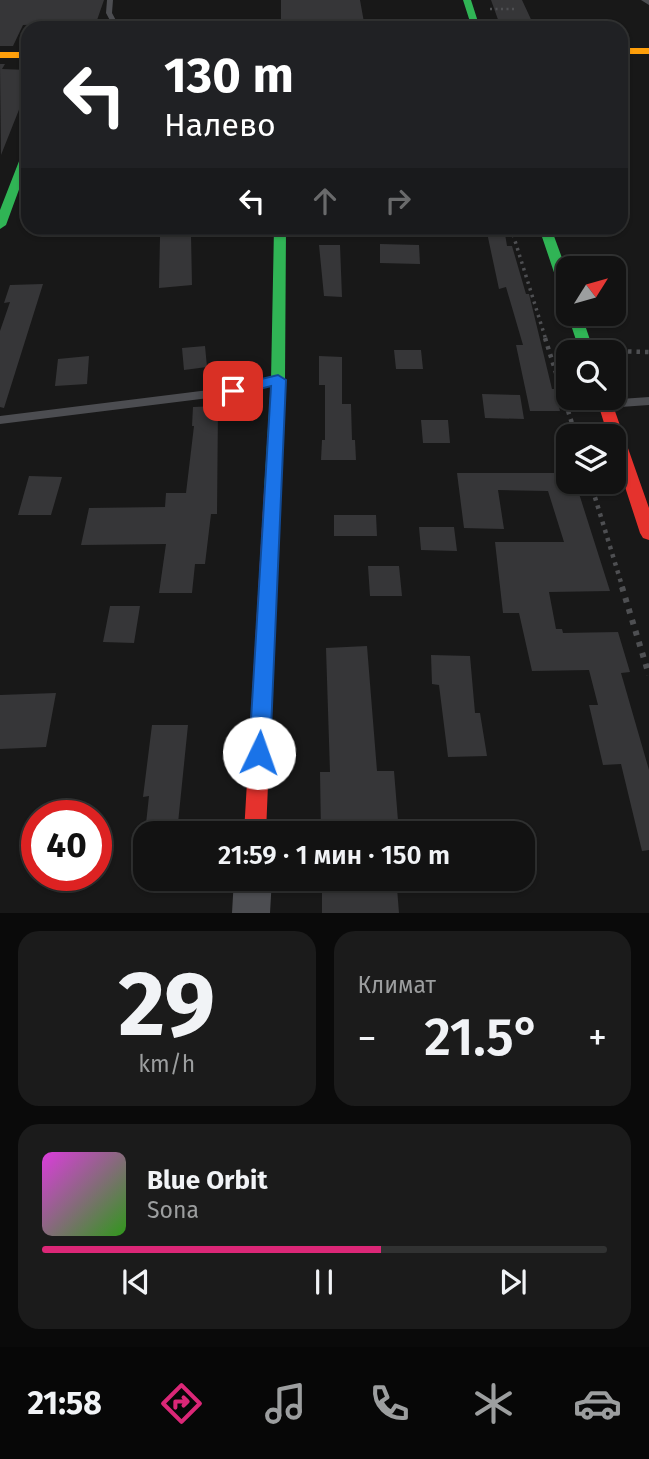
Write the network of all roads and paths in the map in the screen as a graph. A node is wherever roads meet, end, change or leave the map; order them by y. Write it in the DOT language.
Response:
graph roads {
  1 [pos="110,0"];
  2 [pos="467,0"];
  3 [pos="486,9"];
  4 [pos="514,9"];
  5 [pos="113,21"];
  6 [pos="474,21"];
  7 [pos="628,51"];
  8 [pos="649,51"];
  9 [pos="0,55"];
  10 [pos="21,55"];
  11 [pos="21,170"];
  12 [pos="0,225"];
  13 [pos="280,235"];
  14 [pos="513,235"];
  15 [pos="547,235"];
  16 [pos="556,259"];
  17 [pos="278,380"];
  18 [pos="626,401"];
  19 [pos="649,401"];
  20 [pos="609,410"];
  21 [pos="0,420"];
  22 [pos="572,424"];
  23 [pos="642,493"];
  24 [pos="594,494"];
  25 [pos="649,533"];
  26 [pos="649,675"];
  27 [pos="256,821"];
  28 [pos="252,891"];
  29 [pos="251,913"];
  1 -- 5 [label="lane"];
  2 -- 6 [label="street"];
  3 -- 4 [label="path"];
  7 -- 8 [label="street"];
  9 -- 10 [label="street"];
  11 -- 12 [label="street"];
  13 -- 17 [label="street"];
  14 -- 22 [label="path"];
  15 -- 16 [label="street"];
  17 -- 21 [label="lane"];
  17 -- 27 [label="street"];
  18 -- 19 [label="lane"];
  20 -- 23 [label="street"];
  23 -- 25 [label="street"];
  24 -- 26 [label="path"];
  28 -- 29 [label="street"];
}
